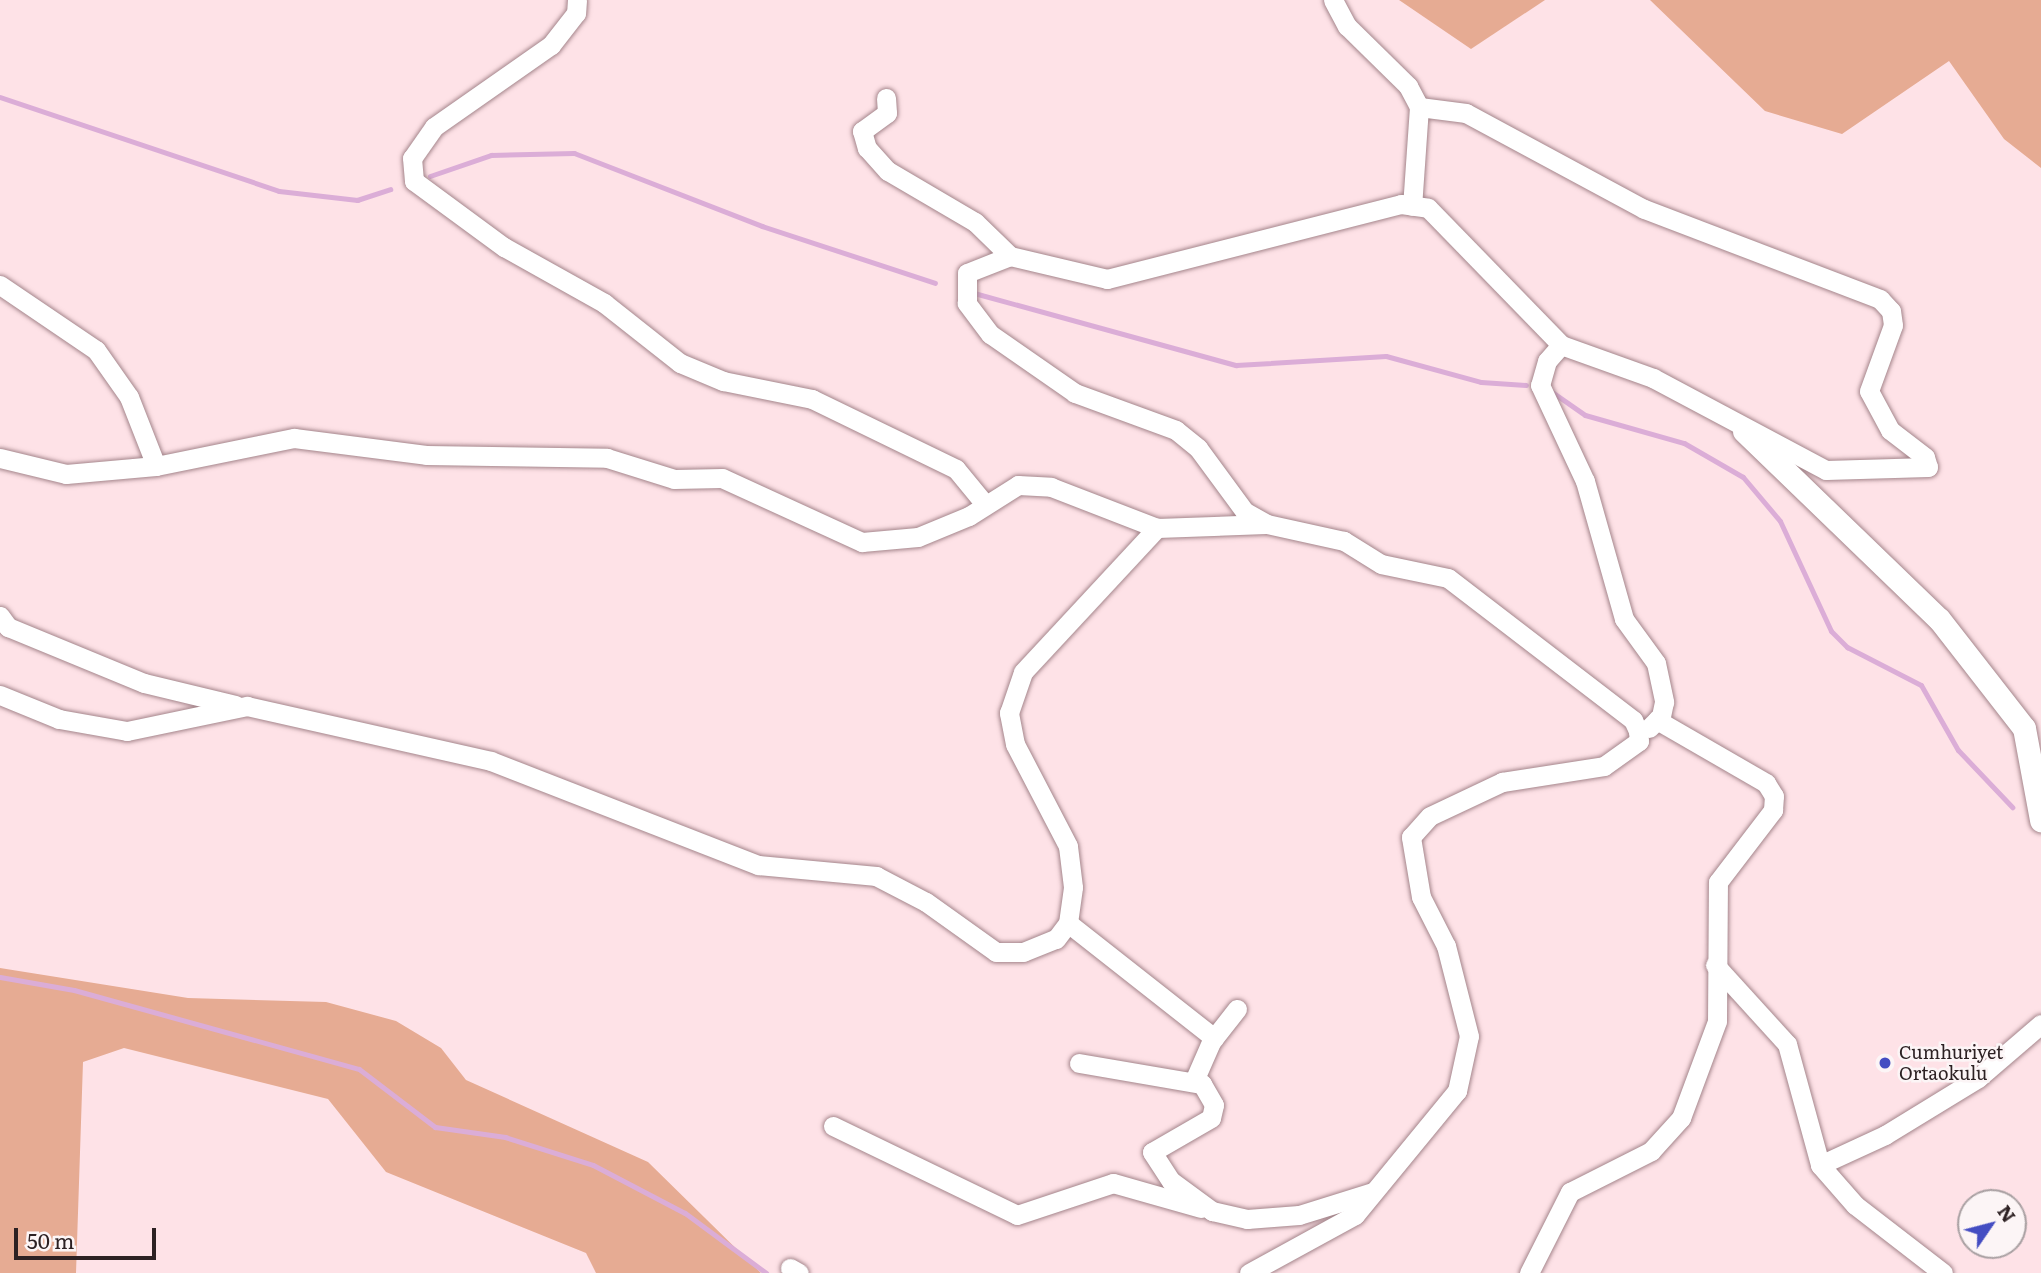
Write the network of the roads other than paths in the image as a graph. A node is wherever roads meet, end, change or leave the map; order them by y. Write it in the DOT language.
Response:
graph roads {
  1 [pos="577,0"];
  2 [pos="1334,0"];
  3 [pos="886,98"];
  4 [pos="1419,107"];
  5 [pos="1412,206"];
  6 [pos="1010,256"];
  7 [pos="0,285"];
  8 [pos="1561,345"];
  9 [pos="1744,431"];
  10 [pos="0,458"];
  11 [pos="156,466"];
  12 [pos="984,503"];
  13 [pos="1267,524"];
  14 [pos="1157,528"];
  15 [pos="0,616"];
  16 [pos="0,695"];
  17 [pos="247,706"];
  18 [pos="1657,720"];
  19 [pos="1639,741"];
  20 [pos="2041,820"];
  21 [pos="1068,923"];
  22 [pos="1716,965"];
  23 [pos="1237,1009"];
  24 [pos="2041,1024"];
  25 [pos="1214,1038"];
  26 [pos="1079,1063"];
  27 [pos="1194,1081"];
  28 [pos="833,1126"];
  29 [pos="1820,1165"];
  30 [pos="1373,1192"];
  31 [pos="1212,1210"];
  32 [pos="1249,1273"];
  33 [pos="1529,1273"];
  34 [pos="1943,1273"];
  1 -- 12 [label="street"];
  2 -- 4 [label="street"];
  3 -- 6 [label="street"];
  4 -- 5 [label="street"];
  4 -- 9 [label="street"];
  5 -- 6 [label="street"];
  5 -- 8 [label="street"];
  6 -- 13 [label="street"];
  7 -- 11 [label="street"];
  8 -- 9 [label="street"];
  8 -- 18 [label="street"];
  9 -- 20 [label="street"];
  10 -- 11 [label="street"];
  11 -- 12 [label="street"];
  12 -- 14 [label="street"];
  13 -- 14 [label="street"];
  13 -- 19 [label="street"];
  14 -- 21 [label="street"];
  15 -- 17 [label="street"];
  16 -- 17 [label="street"];
  17 -- 21 [label="street"];
  18 -- 19 [label="street"];
  18 -- 22 [label="street"];
  19 -- 30 [label="street"];
  21 -- 25 [label="street"];
  22 -- 29 [label="street"];
  22 -- 33 [label="street"];
  23 -- 25 [label="street"];
  24 -- 29 [label="street"];
  25 -- 27 [label="street"];
  26 -- 27 [label="street"];
  27 -- 31 [label="street"];
  28 -- 31 [label="street"];
  29 -- 34 [label="street"];
  30 -- 31 [label="street"];
  30 -- 32 [label="street"];
}
